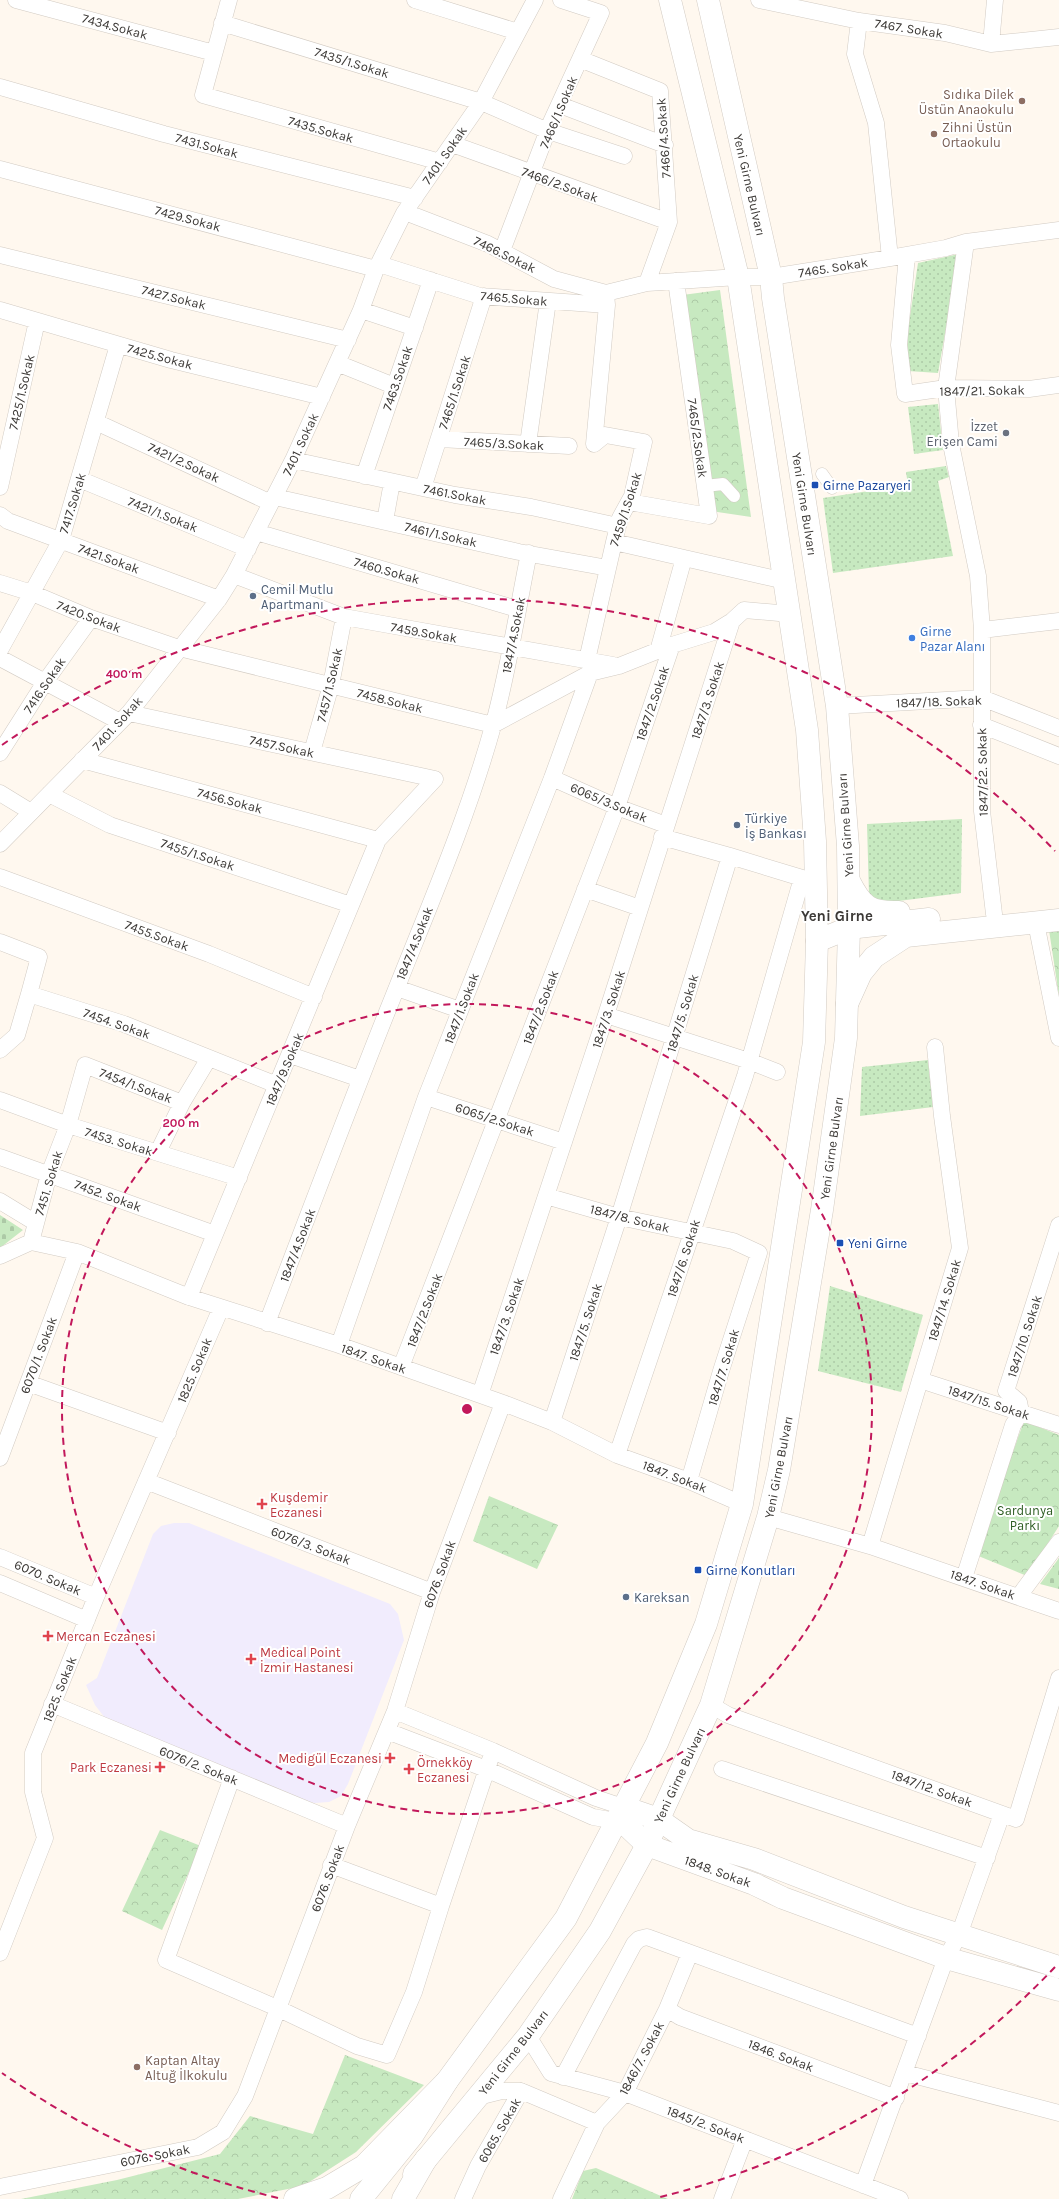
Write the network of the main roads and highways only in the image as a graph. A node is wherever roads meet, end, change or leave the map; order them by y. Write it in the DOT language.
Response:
graph roads {
  1 [pos="670,0"];
  2 [pos="708,0"];
  3 [pos="849,881"];
  4 [pos="1059,906"];
  5 [pos="945,918"];
  6 [pos="1059,920"];
  7 [pos="849,935"];
  8 [pos="906,936"];
  9 [pos="817,941"];
  10 [pos="846,1007"];
  11 [pos="620,1814"];
  12 [pos="658,1819"];
  13 [pos="647,1845"];
  14 [pos="1059,1967"];
  15 [pos="1059,1990"];
  16 [pos="447,2081"];
  17 [pos="426,2159"];
  18 [pos="295,2199"];
  19 [pos="361,2199"];
  20 [pos="394,2199"];
  21 [pos="403,2199"];
  1 -- 9 [label="main road"];
  2 -- 3 [label="main road, Yeni Girne Bulvarı"];
  3 -- 5 [label="main road"];
  3 -- 7 [label="main road, Yeni Girne Bulvarı"];
  4 -- 5 [label="main road"];
  5 -- 7 [label="main road"];
  6 -- 8 [label="main road"];
  7 -- 8 [label="main road"];
  7 -- 9 [label="main road"];
  7 -- 10 [label="main road, Yeni Girne Bulvarı"];
  8 -- 10 [label="main road"];
  9 -- 11 [label="main road"];
  10 -- 12 [label="main road, Yeni Girne Bulvarı"];
  11 -- 12 [label="main road, 1848. Sokak"];
  11 -- 13 [label="main road, 1848. Sokak"];
  11 -- 16 [label="main road"];
  12 -- 13 [label="main road, Yeni Girne Bulvarı"];
  12 -- 14 [label="main road, 1848. Sokak"];
  13 -- 15 [label="main road, 1848. Sokak"];
  13 -- 17 [label="main road, Yeni Girne Bulvarı"];
  16 -- 18 [label="main road"];
  16 -- 19 [label="main road"];
  17 -- 20 [label="main road, Yeni Girne Bulvarı"];
  17 -- 21 [label="main road"];
}
